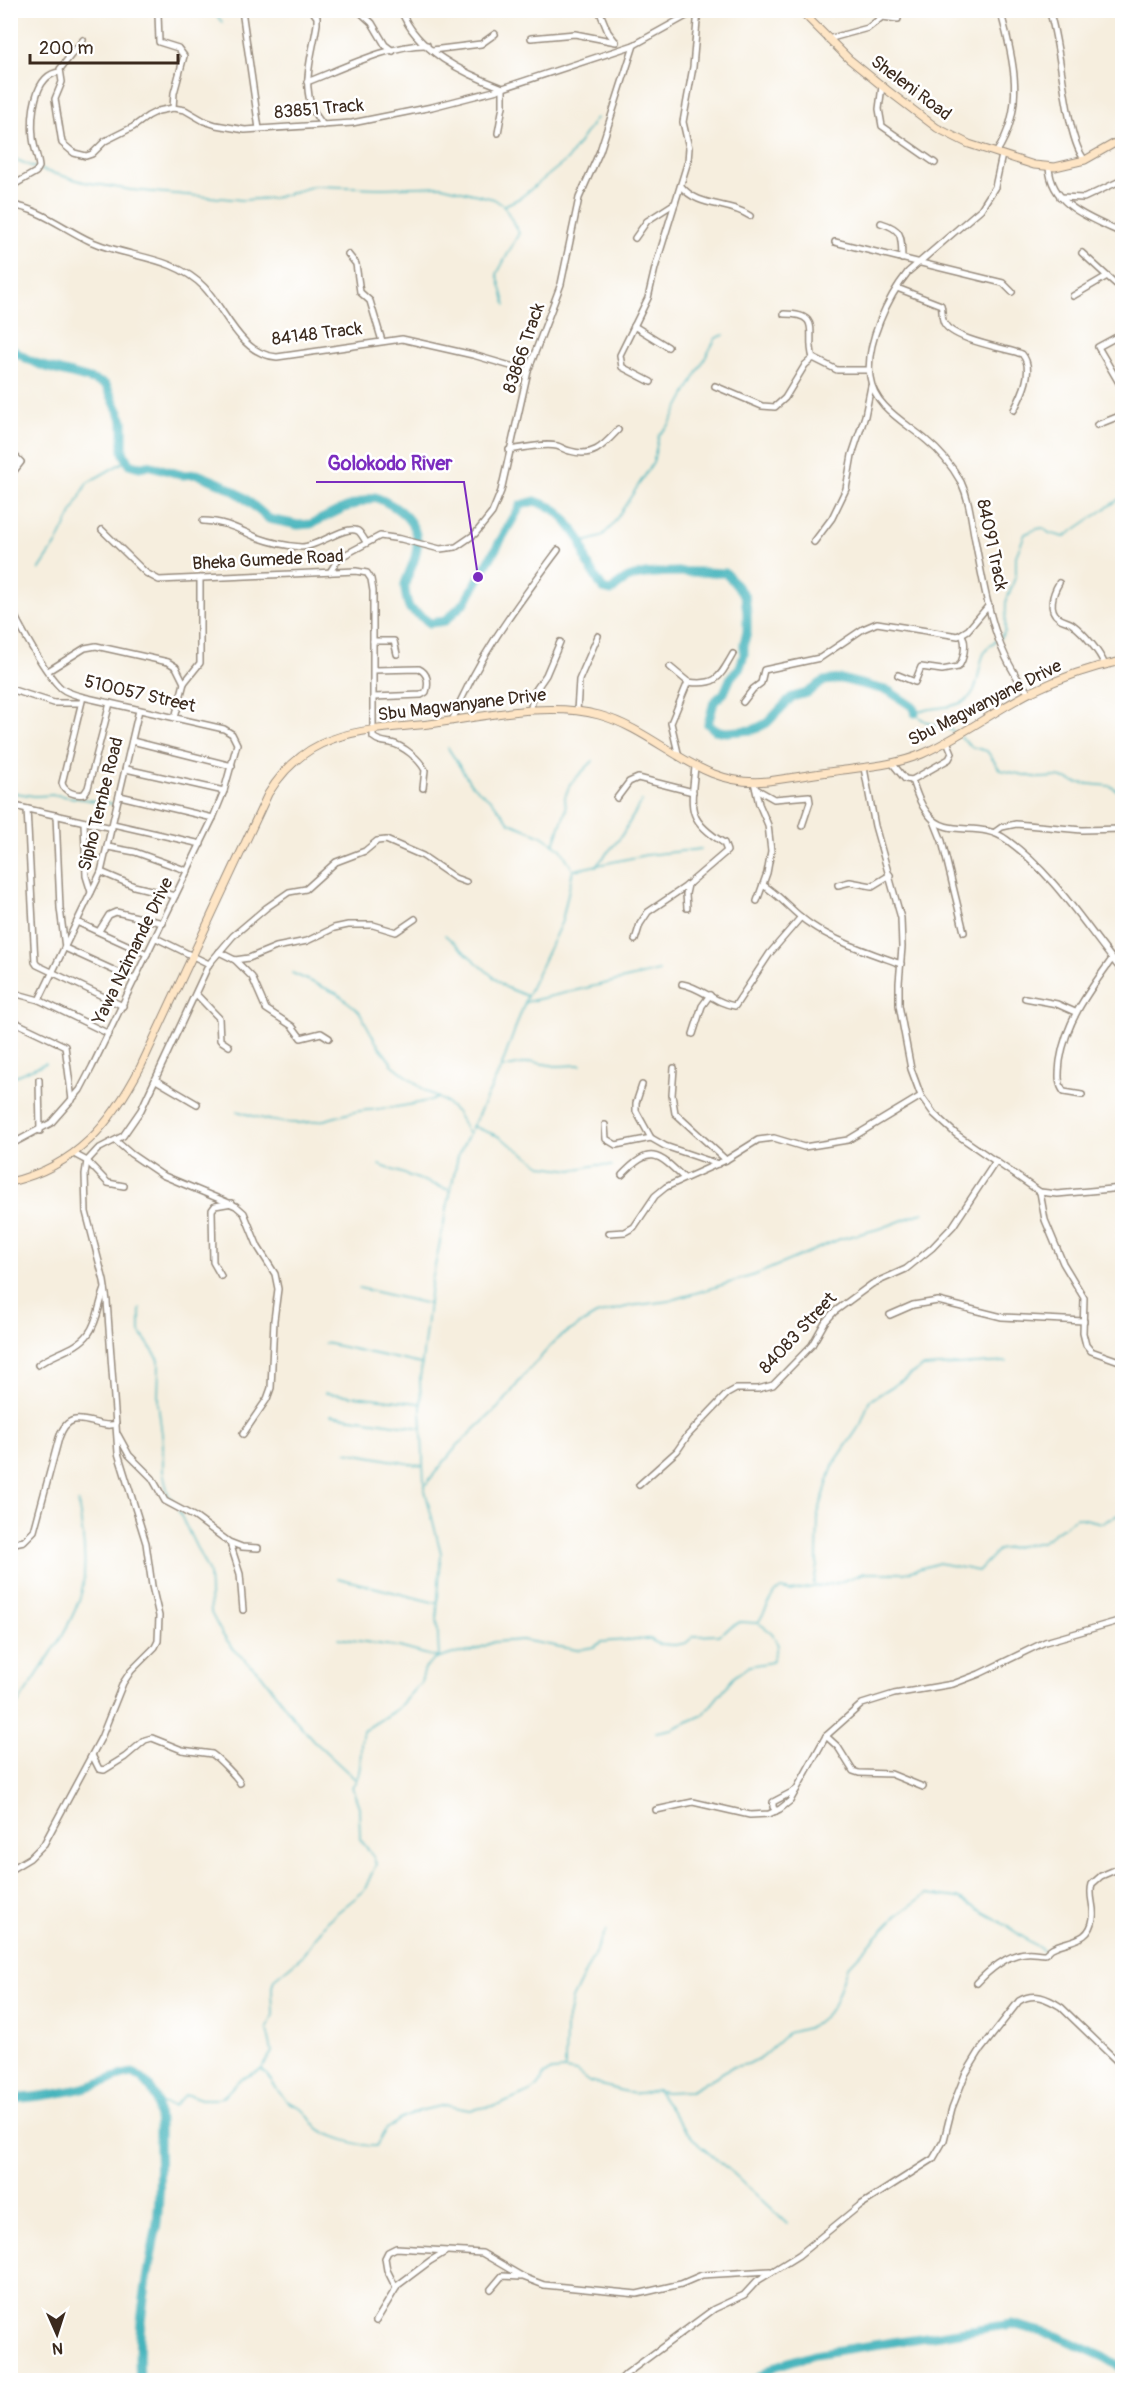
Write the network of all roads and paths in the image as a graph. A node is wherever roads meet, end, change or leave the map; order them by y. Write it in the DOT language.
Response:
graph roads {
  1 [pos="242,10"];
  2 [pos="358,10"];
  3 [pos="401,10"];
  4 [pos="599,10"];
  5 [pos="697,10"];
  6 [pos="800,10"];
  7 [pos="1000,10"];
  8 [pos="1049,10"];
  9 [pos="314,13"];
  10 [pos="158,14"];
  11 [pos="898,19"];
  12 [pos="495,34"];
  13 [pos="531,38"];
  14 [pos="828,39"];
  15 [pos="83,40"];
  16 [pos="616,42"];
  17 [pos="634,45"];
  18 [pos="430,47"];
  19 [pos="622,48"];
  20 [pos="393,51"];
  21 [pos="60,72"];
  22 [pos="307,82"];
  23 [pos="882,86"];
  24 [pos="503,88"];
  25 [pos="173,108"];
  26 [pos="323,124"];
  27 [pos="259,129"];
  28 [pos="498,133"];
  29 [pos="1122,139"];
  30 [pos="999,154"];
  31 [pos="1085,160"];
  32 [pos="935,164"];
  33 [pos="1049,167"];
  34 [pos="1122,180"];
  35 [pos="681,186"];
  36 [pos="10,188"];
  37 [pos="1057,194"];
  38 [pos="675,203"];
  39 [pos="10,205"];
  40 [pos="750,216"];
  41 [pos="881,223"];
  42 [pos="1122,233"];
  43 [pos="635,238"];
  44 [pos="836,242"];
  45 [pos="1082,253"];
  46 [pos="348,254"];
  47 [pos="902,259"];
  48 [pos="918,263"];
  49 [pos="1107,276"];
  50 [pos="1122,282"];
  51 [pos="897,288"];
  52 [pos="1012,292"];
  53 [pos="1073,296"];
  54 [pos="784,314"];
  55 [pos="634,326"];
  56 [pos="1122,334"];
  57 [pos="382,341"];
  58 [pos="668,347"];
  59 [pos="813,358"];
  60 [pos="869,370"];
  61 [pos="528,371"];
  62 [pos="651,382"];
  63 [pos="715,386"];
  64 [pos="871,386"];
  65 [pos="1122,388"];
  66 [pos="1014,410"];
  67 [pos="1122,416"];
  68 [pos="1097,425"];
  69 [pos="618,430"];
  70 [pos="509,450"];
  71 [pos="10,452"];
  72 [pos="10,476"];
  73 [pos="203,521"];
  74 [pos="102,530"];
  75 [pos="366,542"];
  76 [pos="814,542"];
  77 [pos="558,550"];
  78 [pos="330,572"];
  79 [pos="200,578"];
  80 [pos="1059,584"];
  81 [pos="10,604"];
  82 [pos="989,604"];
  83 [pos="13,619"];
  84 [pos="962,635"];
  85 [pos="598,636"];
  86 [pos="373,641"];
  87 [pos="560,642"];
  88 [pos="397,654"];
  89 [pos="733,654"];
  90 [pos="1122,661"];
  91 [pos="1105,665"];
  92 [pos="670,667"];
  93 [pos="374,670"];
  94 [pos="48,672"];
  95 [pos="898,675"];
  96 [pos="688,682"];
  97 [pos="184,683"];
  98 [pos="10,689"];
  99 [pos="1029,693"];
  100 [pos="374,697"];
  101 [pos="82,700"];
  102 [pos="743,702"];
  103 [pos="110,703"];
  104 [pos="139,710"];
  105 [pos="530,711"];
  106 [pos="577,711"];
  107 [pos="175,718"];
  108 [pos="452,721"];
  109 [pos="373,730"];
  110 [pos="235,738"];
  111 [pos="949,740"];
  112 [pos="132,741"];
  113 [pos="679,757"];
  114 [pos="892,763"];
  115 [pos="232,766"];
  116 [pos="695,766"];
  117 [pos="864,768"];
  118 [pos="126,769"];
  119 [pos="912,780"];
  120 [pos="755,786"];
  121 [pos="423,788"];
  122 [pos="224,791"];
  123 [pos="693,792"];
  124 [pos="120,796"];
  125 [pos="617,798"];
  126 [pos="10,805"];
  127 [pos="27,809"];
  128 [pos="56,815"];
  129 [pos="213,818"];
  130 [pos="933,820"];
  131 [pos="84,822"];
  132 [pos="113,826"];
  133 [pos="802,826"];
  134 [pos="1122,830"];
  135 [pos="995,832"];
  136 [pos="201,844"];
  137 [pos="108,848"];
  138 [pos="188,871"];
  139 [pos="100,872"];
  140 [pos="890,875"];
  141 [pos="466,882"];
  142 [pos="689,883"];
  143 [pos="763,885"];
  144 [pos="838,885"];
  145 [pos="92,892"];
  146 [pos="176,897"];
  147 [pos="757,901"];
  148 [pos="687,908"];
  149 [pos="801,917"];
  150 [pos="415,920"];
  151 [pos="77,922"];
  152 [pos="163,923"];
  153 [pos="99,931"];
  154 [pos="964,932"];
  155 [pos="156,938"];
  156 [pos="635,940"];
  157 [pos="65,948"];
  158 [pos="219,952"];
  159 [pos="147,954"];
  160 [pos="191,956"];
  161 [pos="1112,959"];
  162 [pos="235,960"];
  163 [pos="210,964"];
  164 [pos="901,964"];
  165 [pos="52,971"];
  166 [pos="1122,971"];
  167 [pos="135,980"];
  168 [pos="682,984"];
  169 [pos="10,992"];
  170 [pos="196,994"];
  171 [pos="710,994"];
  172 [pos="1026,998"];
  173 [pos="39,1000"];
  174 [pos="123,1006"];
  175 [pos="1075,1012"];
  176 [pos="10,1016"];
  177 [pos="109,1034"];
  178 [pos="693,1034"];
  179 [pos="329,1038"];
  180 [pos="229,1046"];
  181 [pos="674,1068"];
  182 [pos="39,1080"];
  183 [pos="156,1080"];
  184 [pos="10,1084"];
  185 [pos="642,1085"];
  186 [pos="1082,1095"];
  187 [pos="921,1096"];
  188 [pos="72,1100"];
  189 [pos="197,1104"];
  190 [pos="605,1125"];
  191 [pos="40,1131"];
  192 [pos="651,1137"];
  193 [pos="116,1141"];
  194 [pos="11,1144"];
  195 [pos="74,1154"];
  196 [pos="726,1160"];
  197 [pos="87,1161"];
  198 [pos="996,1161"];
  199 [pos="718,1164"];
  200 [pos="622,1176"];
  201 [pos="684,1178"];
  202 [pos="10,1182"];
  203 [pos="124,1186"];
  204 [pos="1122,1188"];
  205 [pos="1040,1192"];
  206 [pos="232,1203"];
  207 [pos="609,1233"];
  208 [pos="221,1276"];
  209 [pos="105,1288"];
  210 [pos="890,1315"];
  211 [pos="1084,1321"];
  212 [pos="1122,1362"];
  213 [pos="38,1365"];
  214 [pos="116,1424"];
  215 [pos="117,1434"];
  216 [pos="243,1434"];
  217 [pos="639,1485"];
  218 [pos="230,1543"];
  219 [pos="10,1544"];
  220 [pos="258,1548"];
  221 [pos="243,1610"];
  222 [pos="1122,1620"];
  223 [pos="826,1736"];
  224 [pos="92,1755"];
  225 [pos="240,1783"];
  226 [pos="923,1787"];
  227 [pos="798,1789"];
  228 [pos="656,1809"];
  229 [pos="776,1811"];
  230 [pos="1122,1867"];
  231 [pos="10,1870"];
  232 [pos="977,1983"];
  233 [pos="1122,2066"];
  234 [pos="448,2251"];
  235 [pos="771,2270"];
  236 [pos="523,2277"];
  237 [pos="396,2288"];
  238 [pos="491,2289"];
  239 [pos="376,2321"];
  240 [pos="620,2380"];
  1 -- 27 [label="street"];
  2 -- 20 [label="street"];
  3 -- 18 [label="street"];
  4 -- 16 [label="street"];
  5 -- 17 [label="street, 83851 Track"];
  5 -- 35 [label="street"];
  6 -- 14 [label="main road, Sheleni Road"];
  7 -- 30 [label="street"];
  8 -- 31 [label="street"];
  9 -- 22 [label="street"];
  10 -- 25 [label="street"];
  11 -- 14 [label="street"];
  12 -- 18 [label="street"];
  13 -- 16 [label="street"];
  14 -- 23 [label="main road, Sheleni Road"];
  15 -- 21 [label="street"];
  16 -- 19 [label="street"];
  17 -- 19 [label="street, 83851 Track"];
  17 -- 61 [label="street, 83866 Track"];
  18 -- 20 [label="street"];
  18 -- 24 [label="street"];
  19 -- 24 [label="street, 83851 Track"];
  20 -- 22 [label="street"];
  21 -- 25 [label="street"];
  21 -- 36 [label="street"];
  22 -- 26 [label="street"];
  23 -- 30 [label="main road, Sheleni Road"];
  23 -- 32 [label="street"];
  24 -- 26 [label="street, 83851 Track"];
  24 -- 28 [label="street"];
  25 -- 27 [label="street, 83851 Track"];
  26 -- 27 [label="street, 83851 Track"];
  29 -- 31 [label="main road, Sheleni Road"];
  30 -- 33 [label="main road, Sheleni Road"];
  30 -- 48 [label="street"];
  31 -- 33 [label="main road, Sheleni Road"];
  33 -- 37 [label="street"];
  34 -- 37 [label="street"];
  35 -- 38 [label="street"];
  35 -- 40 [label="street"];
  37 -- 42 [label="street"];
  38 -- 43 [label="street"];
  38 -- 55 [label="street"];
  39 -- 57 [label="street, 84148 Track"];
  41 -- 47 [label="street"];
  44 -- 47 [label="street"];
  45 -- 49 [label="street"];
  46 -- 57 [label="street"];
  47 -- 48 [label="street"];
  48 -- 51 [label="street"];
  48 -- 52 [label="street"];
  49 -- 50 [label="street"];
  49 -- 53 [label="street"];
  51 -- 60 [label="street"];
  51 -- 66 [label="street"];
  54 -- 59 [label="street"];
  55 -- 58 [label="street"];
  55 -- 62 [label="street"];
  56 -- 65 [label="street"];
  57 -- 61 [label="street, 84148 Track"];
  59 -- 60 [label="street"];
  59 -- 63 [label="street"];
  60 -- 64 [label="street"];
  61 -- 70 [label="street, 83866 Track"];
  64 -- 76 [label="street"];
  64 -- 82 [label="street, 84091 Track"];
  67 -- 68 [label="street"];
  69 -- 70 [label="street"];
  70 -- 75 [label="street, 83866 Track"];
  71 -- 72 [label="street"];
  73 -- 75 [label="street"];
  74 -- 79 [label="street, Bheka Gumede Road"];
  75 -- 78 [label="street, 83866 Track"];
  77 -- 108 [label="street"];
  78 -- 79 [label="street, Bheka Gumede Road"];
  78 -- 86 [label="street, Bheka Gumede Road"];
  79 -- 97 [label="street"];
  80 -- 91 [label="street"];
  81 -- 83 [label="street, 510057 Street"];
  82 -- 84 [label="street"];
  82 -- 99 [label="street, 84091 Track"];
  83 -- 94 [label="street, 510057 Street"];
  84 -- 95 [label="street"];
  84 -- 102 [label="street"];
  85 -- 106 [label="street"];
  86 -- 88 [label="street"];
  86 -- 93 [label="street, Bheka Gumede Road"];
  87 -- 105 [label="street"];
  89 -- 96 [label="street"];
  90 -- 91 [label="main road, Sbu Magwanyane Drive"];
  91 -- 99 [label="main road, Sbu Magwanyane Drive"];
  92 -- 96 [label="street"];
  93 -- 100 [label="street, Bheka Gumede Road"];
  93 -- 100 [label="street"];
  94 -- 97 [label="street"];
  94 -- 101 [label="street, 510057 Street"];
  96 -- 113 [label="street"];
  97 -- 107 [label="street"];
  98 -- 101 [label="street"];
  99 -- 111 [label="main road, Sbu Magwanyane Drive"];
  100 -- 109 [label="street, Bheka Gumede Road"];
  101 -- 103 [label="street, 510057 Street"];
  101 -- 103 [label="street"];
  103 -- 104 [label="street, 510057 Street"];
  104 -- 107 [label="street, 510057 Street"];
  104 -- 112 [label="street, Sipho Tembe Road"];
  105 -- 106 [label="main road, Sbu Magwanyane Drive"];
  105 -- 108 [label="main road, Sbu Magwanyane Drive"];
  106 -- 113 [label="main road, Sbu Magwanyane Drive"];
  107 -- 110 [label="street, 510057 Street"];
  108 -- 109 [label="main road, Sbu Magwanyane Drive"];
  109 -- 121 [label="street"];
  109 -- 160 [label="main road, Sbu Magwanyane Drive"];
  110 -- 115 [label="street, Yawa Nzimande Drive"];
  111 -- 114 [label="main road, Sbu Magwanyane Drive"];
  111 -- 119 [label="street"];
  112 -- 115 [label="street"];
  112 -- 118 [label="street, Sipho Tembe Road"];
  113 -- 116 [label="main road, Sbu Magwanyane Drive"];
  114 -- 117 [label="main road, Sbu Magwanyane Drive"];
  114 -- 119 [label="street"];
  115 -- 122 [label="street, Yawa Nzimande Drive"];
  116 -- 120 [label="main road, Sbu Magwanyane Drive"];
  116 -- 123 [label="street"];
  117 -- 120 [label="main road, Sbu Magwanyane Drive"];
  117 -- 140 [label="street"];
  118 -- 122 [label="street"];
  118 -- 124 [label="street, Sipho Tembe Road"];
  119 -- 130 [label="street"];
  120 -- 133 [label="street"];
  120 -- 143 [label="street"];
  122 -- 129 [label="street, Yawa Nzimande Drive"];
  123 -- 125 [label="street"];
  123 -- 142 [label="street"];
  124 -- 129 [label="street"];
  124 -- 132 [label="street, Sipho Tembe Road"];
  126 -- 127 [label="street"];
  127 -- 128 [label="street"];
  127 -- 165 [label="street"];
  128 -- 131 [label="street"];
  128 -- 157 [label="street"];
  129 -- 136 [label="street, Yawa Nzimande Drive"];
  130 -- 135 [label="street"];
  130 -- 154 [label="street"];
  131 -- 132 [label="street"];
  131 -- 145 [label="street"];
  132 -- 136 [label="street"];
  132 -- 137 [label="street, Sipho Tembe Road"];
  134 -- 135 [label="street"];
  135 -- 161 [label="street"];
  136 -- 138 [label="street, Yawa Nzimande Drive"];
  137 -- 138 [label="street"];
  137 -- 139 [label="street, Sipho Tembe Road"];
  138 -- 146 [label="street, Yawa Nzimande Drive"];
  139 -- 145 [label="street, Sipho Tembe Road"];
  139 -- 146 [label="street"];
  140 -- 144 [label="street"];
  140 -- 164 [label="street"];
  141 -- 158 [label="street"];
  142 -- 148 [label="street"];
  142 -- 156 [label="street"];
  143 -- 147 [label="street"];
  143 -- 149 [label="street"];
  145 -- 151 [label="street, Sipho Tembe Road"];
  146 -- 152 [label="street, Yawa Nzimande Drive"];
  149 -- 164 [label="street"];
  149 -- 171 [label="street"];
  150 -- 162 [label="street"];
  151 -- 153 [label="street"];
  151 -- 157 [label="street, Sipho Tembe Road"];
  152 -- 153 [label="street"];
  152 -- 155 [label="street, Yawa Nzimande Drive"];
  153 -- 159 [label="street"];
  155 -- 159 [label="street, Yawa Nzimande Drive"];
  155 -- 160 [label="street"];
  157 -- 165 [label="street, Sipho Tembe Road"];
  157 -- 167 [label="street"];
  158 -- 162 [label="street"];
  158 -- 163 [label="street"];
  159 -- 167 [label="street, Yawa Nzimande Drive"];
  160 -- 163 [label="street"];
  160 -- 195 [label="main road, Sbu Magwanyane Drive"];
  161 -- 166 [label="street"];
  161 -- 175 [label="street"];
  162 -- 179 [label="street"];
  163 -- 170 [label="street"];
  164 -- 187 [label="street"];
  165 -- 173 [label="street, Sipho Tembe Road"];
  165 -- 174 [label="street"];
  167 -- 174 [label="street, Yawa Nzimande Drive"];
  168 -- 171 [label="street"];
  169 -- 173 [label="street"];
  170 -- 180 [label="street"];
  170 -- 183 [label="street"];
  171 -- 178 [label="street"];
  172 -- 175 [label="street"];
  173 -- 177 [label="street"];
  174 -- 177 [label="street, Yawa Nzimande Drive"];
  175 -- 186 [label="street"];
  176 -- 188 [label="street"];
  177 -- 188 [label="street, Yawa Nzimande Drive"];
  181 -- 196 [label="street"];
  182 -- 191 [label="street"];
  183 -- 189 [label="street"];
  183 -- 193 [label="street"];
  184 -- 194 [label="street"];
  185 -- 192 [label="street"];
  187 -- 196 [label="street"];
  187 -- 198 [label="street"];
  188 -- 191 [label="street, Yawa Nzimande Drive"];
  190 -- 192 [label="street"];
  191 -- 194 [label="street, Yawa Nzimande Drive"];
  192 -- 199 [label="street"];
  193 -- 197 [label="street"];
  193 -- 206 [label="street"];
  195 -- 197 [label="street"];
  195 -- 202 [label="main road, Sbu Magwanyane Drive"];
  196 -- 199 [label="street"];
  197 -- 203 [label="street"];
  197 -- 209 [label="street"];
  198 -- 205 [label="street"];
  198 -- 217 [label="street, 84083 Street"];
  199 -- 201 [label="street"];
  200 -- 201 [label="street"];
  201 -- 207 [label="street"];
  204 -- 205 [label="street"];
  205 -- 211 [label="street"];
  206 -- 208 [label="street"];
  206 -- 216 [label="street"];
  209 -- 213 [label="street"];
  209 -- 214 [label="street"];
  210 -- 211 [label="street"];
  211 -- 212 [label="street"];
  214 -- 215 [label="street"];
  214 -- 219 [label="street"];
  215 -- 218 [label="street"];
  215 -- 224 [label="street"];
  218 -- 220 [label="street"];
  218 -- 221 [label="street"];
  222 -- 223 [label="street"];
  223 -- 226 [label="street"];
  223 -- 227 [label="street"];
  224 -- 225 [label="street"];
  224 -- 231 [label="street"];
  227 -- 229 [label="street"];
  227 -- 229 [label="street"];
  228 -- 229 [label="street"];
  230 -- 232 [label="street"];
  233 -- 235 [label="street"];
  234 -- 236 [label="street"];
  234 -- 237 [label="street"];
  234 -- 237 [label="street"];
  235 -- 236 [label="street"];
  235 -- 240 [label="street"];
  236 -- 238 [label="street"];
  237 -- 239 [label="street"];
}
